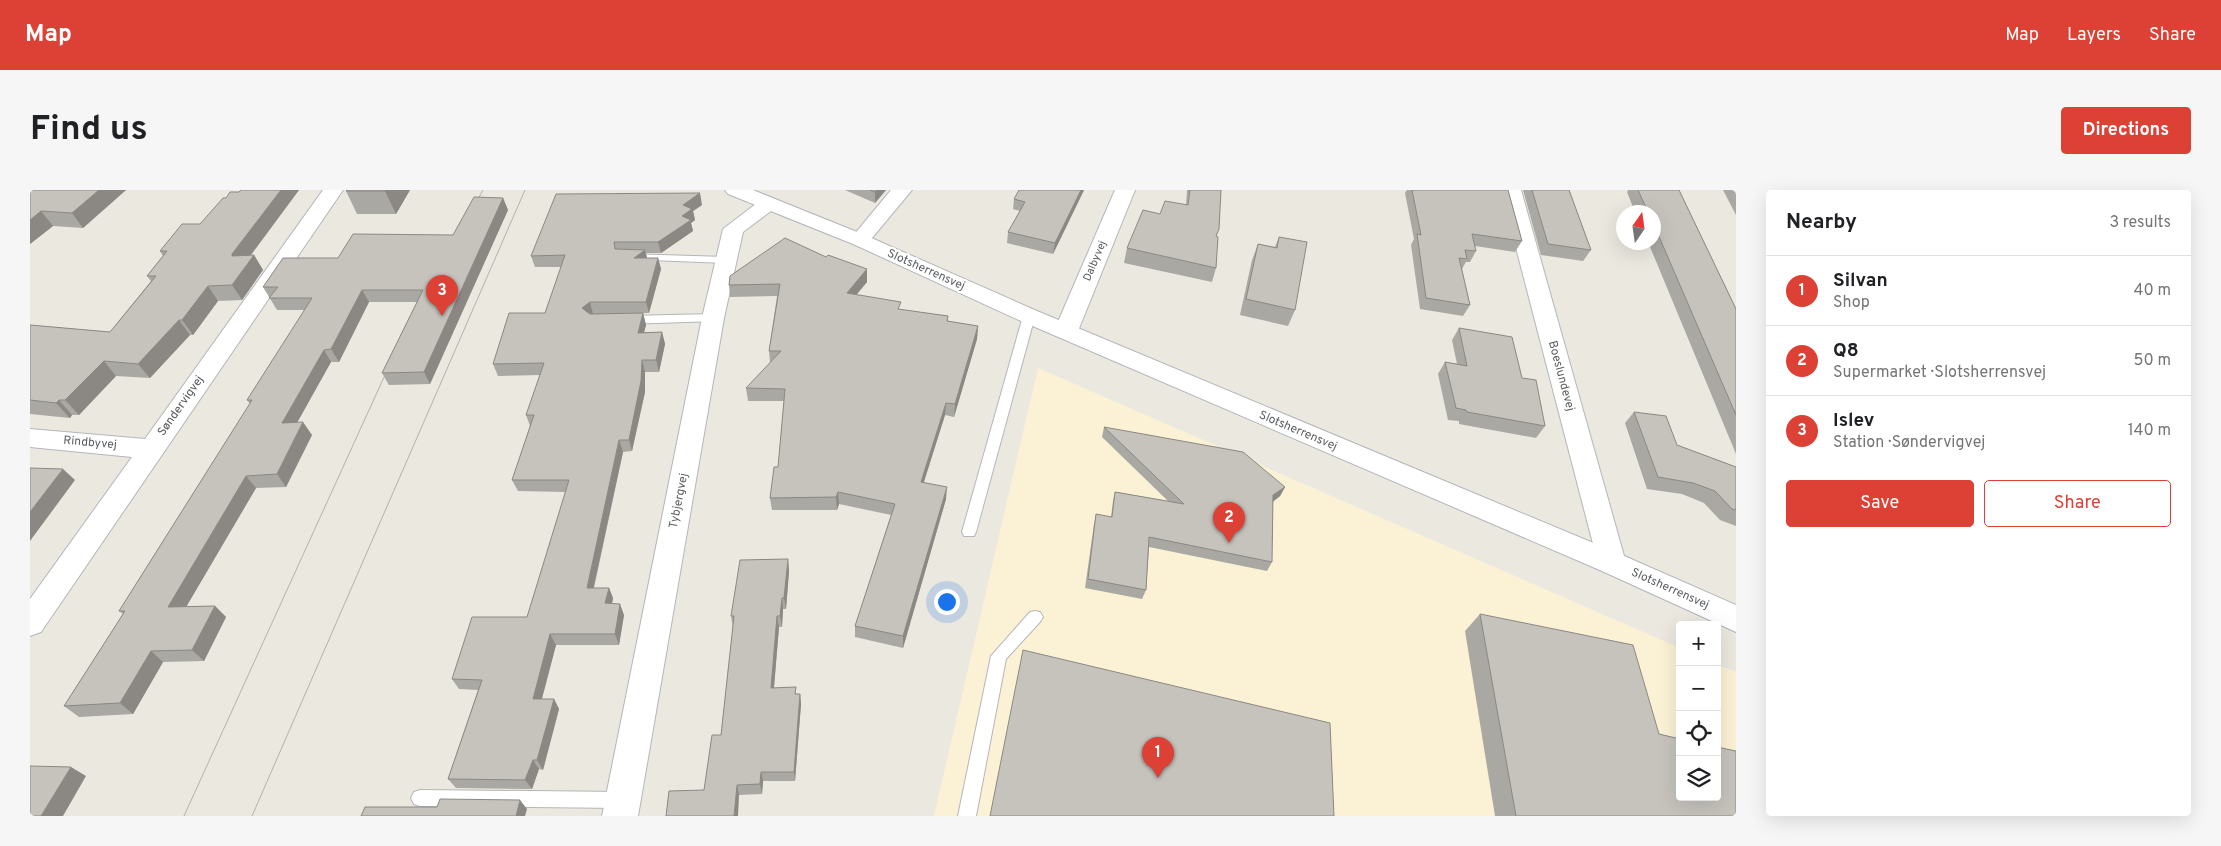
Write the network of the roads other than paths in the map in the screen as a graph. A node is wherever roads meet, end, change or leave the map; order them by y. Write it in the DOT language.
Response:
graph roads {
  1 [pos="334,190"];
  2 [pos="735,190"];
  3 [pos="902,190"];
  4 [pos="1125,190"];
  5 [pos="1511,190"];
  6 [pos="768,204"];
  7 [pos="860,240"];
  8 [pos="622,257"];
  9 [pos="726,260"];
  10 [pos="1029,316"];
  11 [pos="713,318"];
  12 [pos="613,320"];
  13 [pos="1066,331"];
  14 [pos="30,438"];
  15 [pos="151,449"];
  16 [pos="969,532"];
  17 [pos="1612,563"];
  18 [pos="1034,617"];
  19 [pos="1736,619"];
  20 [pos="30,623"];
  21 [pos="420,798"];
  22 [pos="621,808"];
  23 [pos="967,816"];
  1 -- 15 [label="street, Søndervigvej"];
  2 -- 6 [label="street, Slotsherrensvej"];
  3 -- 7 [label="street"];
  4 -- 13 [label="street, Dalbyvej"];
  5 -- 17 [label="street, Boeslundevej"];
  6 -- 7 [label="street, Slotsherrensvej"];
  6 -- 9 [label="street, Tybjergvej"];
  7 -- 10 [label="street, Slotsherrensvej"];
  8 -- 9 [label="lane"];
  9 -- 11 [label="street, Tybjergvej"];
  10 -- 13 [label="street, Slotsherrensvej"];
  10 -- 16 [label="lane"];
  11 -- 12 [label="lane"];
  11 -- 22 [label="street, Tybjergvej"];
  13 -- 17 [label="street, Slotsherrensvej"];
  14 -- 15 [label="street, Rindbyvej"];
  15 -- 20 [label="street, Søndervigvej"];
  17 -- 19 [label="street, Slotsherrensvej"];
  18 -- 23 [label="lane"];
  21 -- 22 [label="lane"];
}
